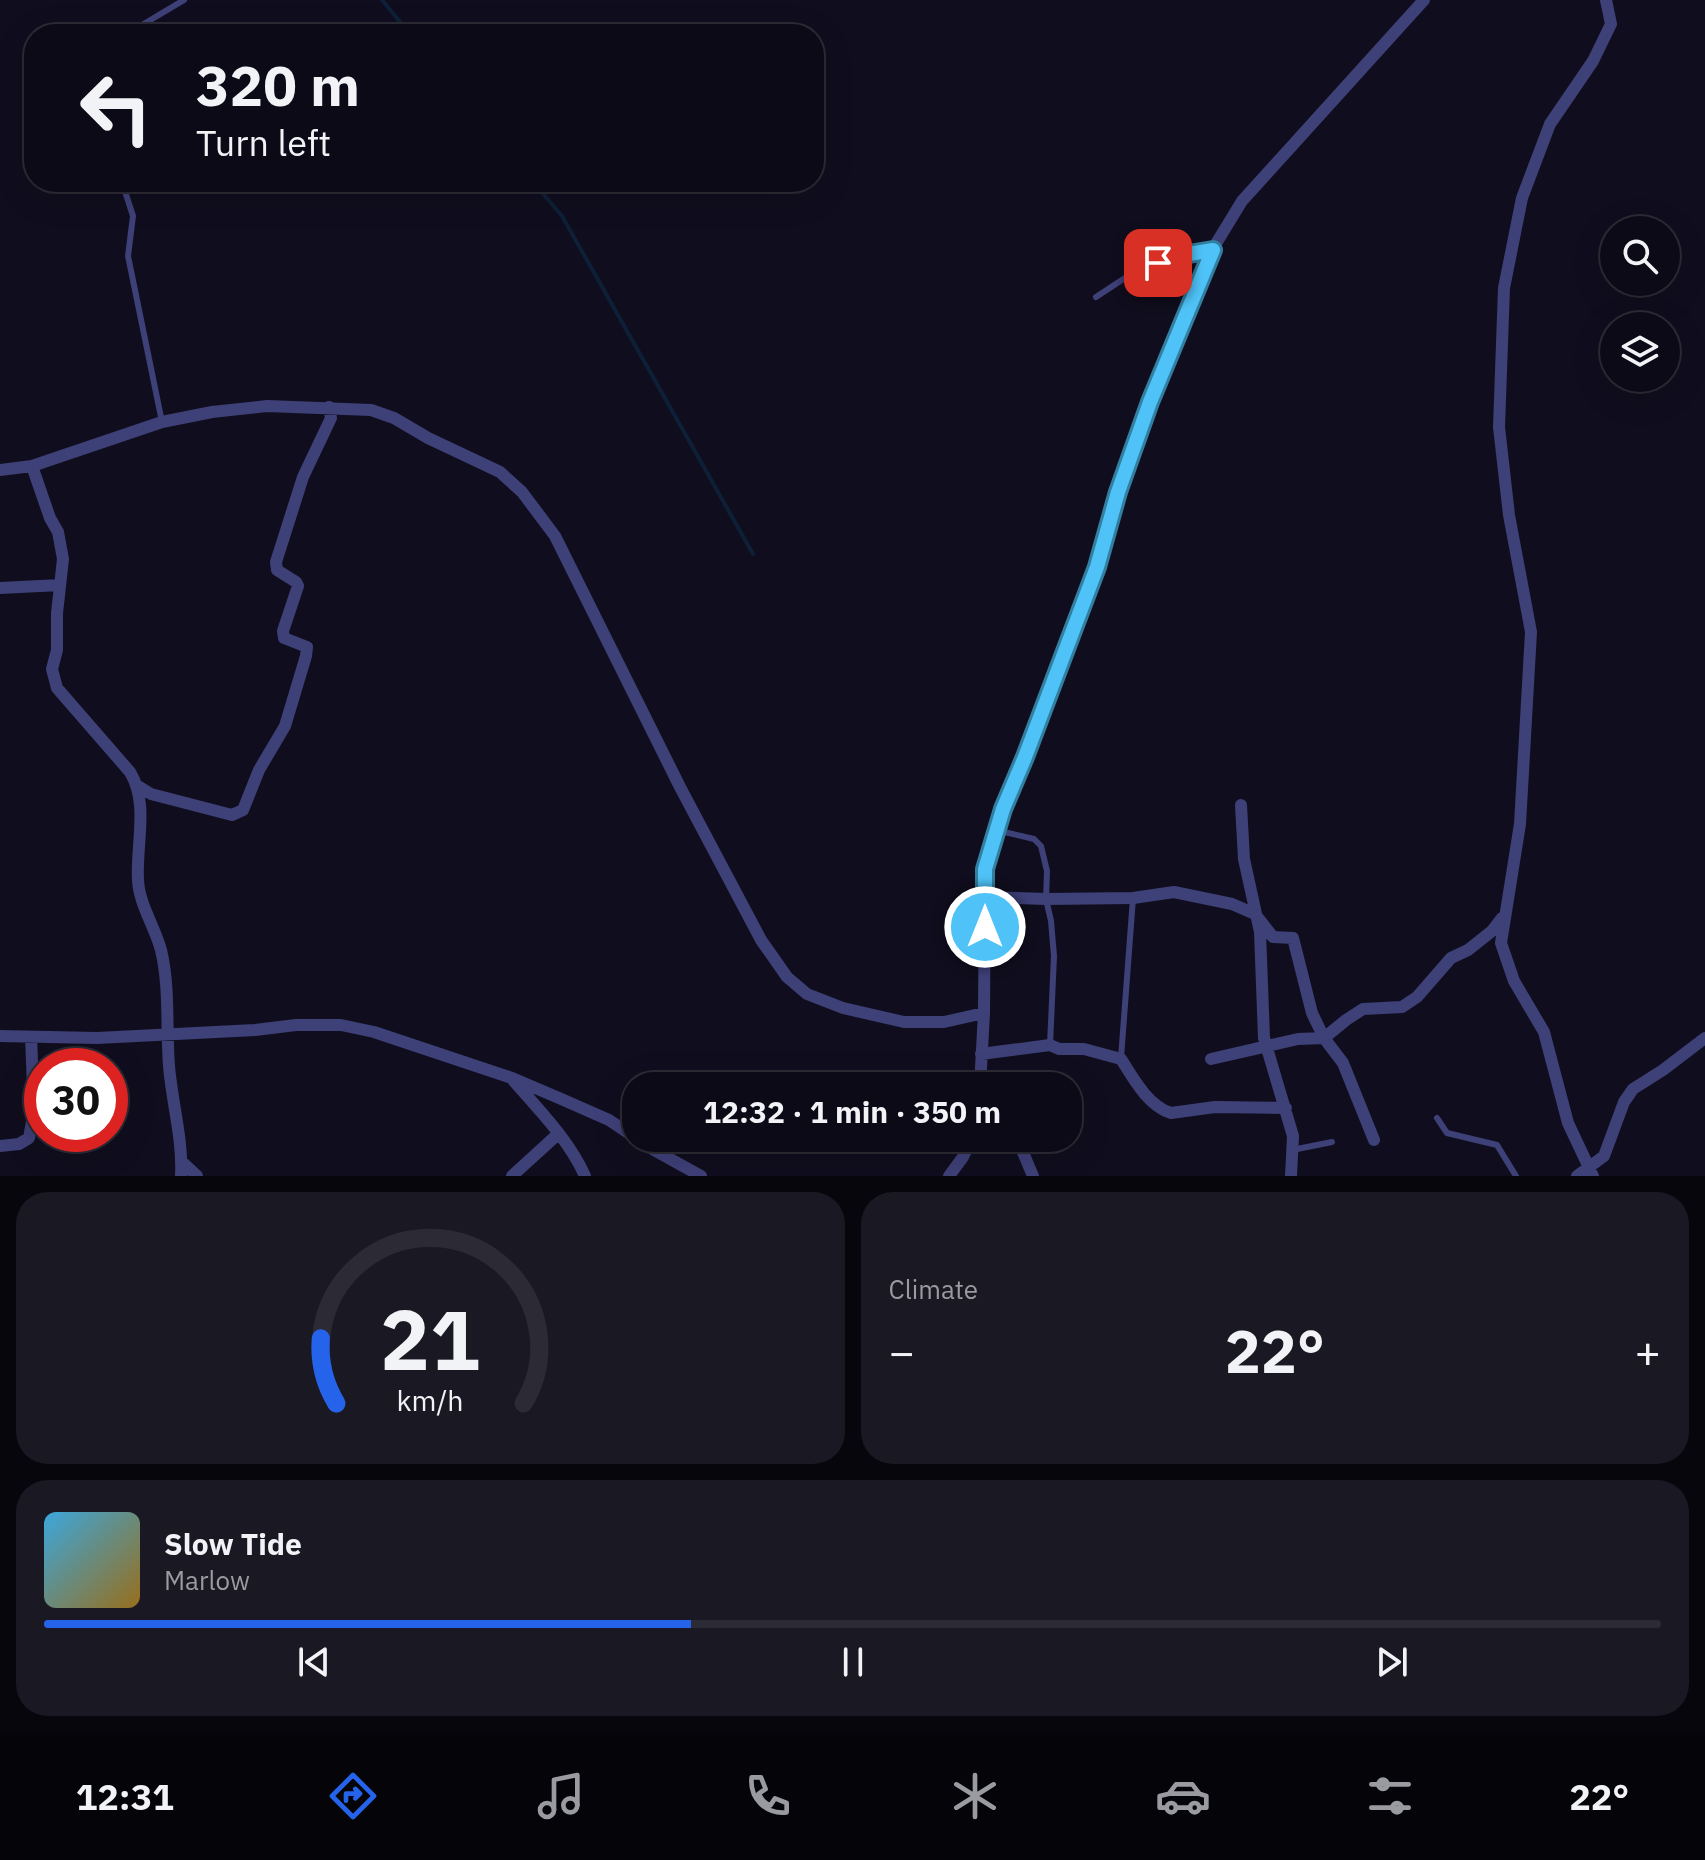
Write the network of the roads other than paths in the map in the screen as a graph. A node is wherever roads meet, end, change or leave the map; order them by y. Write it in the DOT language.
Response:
graph roads {
  1 [pos="184,0"];
  2 [pos="1424,0"];
  3 [pos="1606,0"];
  4 [pos="144,24"];
  5 [pos="125,192"];
  6 [pos="1213,250"];
  7 [pos="1096,297"];
  8 [pos="329,407"];
  9 [pos="162,422"];
  10 [pos="32,466"];
  11 [pos="0,470"];
  12 [pos="60,585"];
  13 [pos="0,588"];
  14 [pos="138,786"];
  15 [pos="1241,805"];
  16 [pos="996,830"];
  17 [pos="985,897"];
  18 [pos="1133,898"];
  19 [pos="1046,899"];
  20 [pos="1255,914"];
  21 [pos="1504,915"];
  22 [pos="984,1013"];
  23 [pos="167,1035"];
  24 [pos="0,1036"];
  25 [pos="31,1037"];
  26 [pos="1324,1038"];
  27 [pos="1705,1038"];
  28 [pos="1050,1045"];
  29 [pos="1266,1046"];
  30 [pos="981,1054"];
  31 [pos="1121,1059"];
  32 [pos="1211,1059"];
  33 [pos="980,1072"];
  34 [pos="512,1078"];
  35 [pos="1286,1108"];
  36 [pos="1437,1118"];
  37 [pos="558,1134"];
  38 [pos="1374,1140"];
  39 [pos="1332,1142"];
  40 [pos="0,1146"];
  41 [pos="1292,1150"];
  42 [pos="965,1152"];
  43 [pos="1023,1152"];
  44 [pos="182,1162"];
  45 [pos="1586,1173"];
  46 [pos="181,1176"];
  47 [pos="197,1176"];
  48 [pos="512,1176"];
  49 [pos="585,1176"];
  50 [pos="701,1176"];
  51 [pos="949,1176"];
  52 [pos="1033,1176"];
  53 [pos="1291,1176"];
  54 [pos="1516,1176"];
  1 -- 4 [label="lane"];
  2 -- 6 [label="street"];
  3 -- 21 [label="street"];
  5 -- 9 [label="lane"];
  6 -- 7 [label="lane"];
  6 -- 16 [label="street"];
  8 -- 9 [label="street"];
  8 -- 14 [label="street"];
  8 -- 22 [label="street"];
  9 -- 10 [label="street"];
  10 -- 11 [label="street"];
  10 -- 12 [label="street"];
  12 -- 13 [label="street"];
  12 -- 14 [label="street"];
  14 -- 23 [label="street"];
  15 -- 20 [label="street"];
  16 -- 17 [label="street"];
  16 -- 19 [label="lane"];
  17 -- 19 [label="street"];
  17 -- 22 [label="street"];
  18 -- 19 [label="street"];
  18 -- 20 [label="street"];
  18 -- 31 [label="lane"];
  19 -- 28 [label="lane"];
  20 -- 26 [label="street"];
  20 -- 29 [label="street"];
  21 -- 26 [label="street"];
  21 -- 45 [label="street"];
  22 -- 30 [label="street"];
  23 -- 25 [label="street"];
  23 -- 34 [label="street"];
  23 -- 44 [label="street"];
  24 -- 25 [label="street"];
  25 -- 40 [label="street"];
  26 -- 29 [label="street"];
  26 -- 38 [label="street"];
  27 -- 45 [label="street"];
  28 -- 30 [label="street"];
  28 -- 31 [label="street"];
  29 -- 32 [label="street"];
  29 -- 35 [label="street"];
  30 -- 33 [label="street"];
  31 -- 35 [label="street"];
  34 -- 37 [label="street"];
  34 -- 50 [label="street"];
  35 -- 41 [label="street"];
  36 -- 54 [label="lane"];
  37 -- 48 [label="street"];
  37 -- 49 [label="street"];
  39 -- 41 [label="lane"];
  41 -- 53 [label="street"];
  42 -- 51 [label="street"];
  43 -- 52 [label="street"];
  44 -- 46 [label="street"];
  44 -- 47 [label="street"];
}
